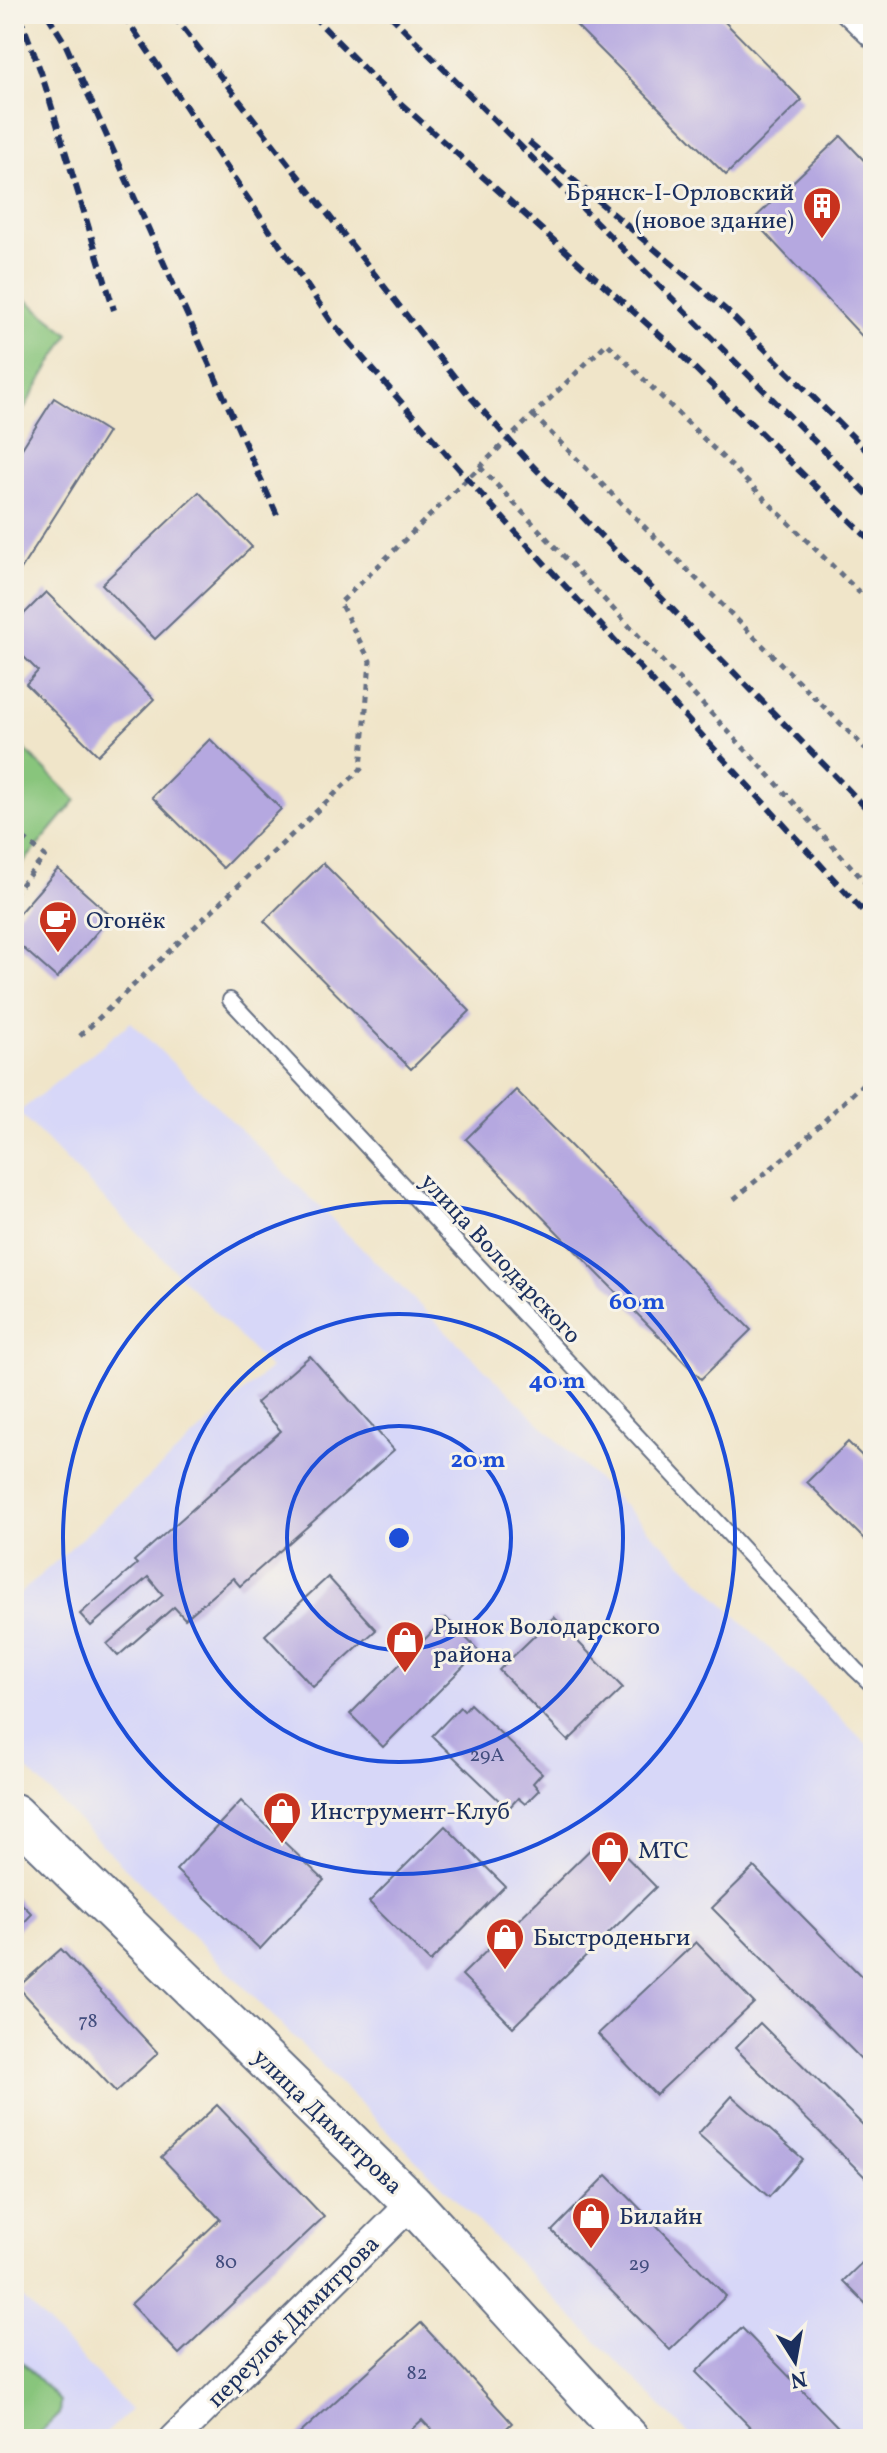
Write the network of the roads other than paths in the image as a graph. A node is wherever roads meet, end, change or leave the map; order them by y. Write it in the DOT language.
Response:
graph roads {
  1 [pos="843,14"];
  2 [pos="873,43"];
  3 [pos="230,1000"];
  4 [pos="873,1686"];
  5 [pos="14,1814"];
  6 [pos="412,2203"];
  7 [pos="174,2439"];
  8 [pos="629,2439"];
  1 -- 2 [label="lane"];
  3 -- 4 [label="lane, улица Володарского"];
  5 -- 6 [label="main road, улица Димитрова"];
  6 -- 7 [label="street, переулок Димитрова"];
  6 -- 8 [label="main road, улица Димитрова"];
}
